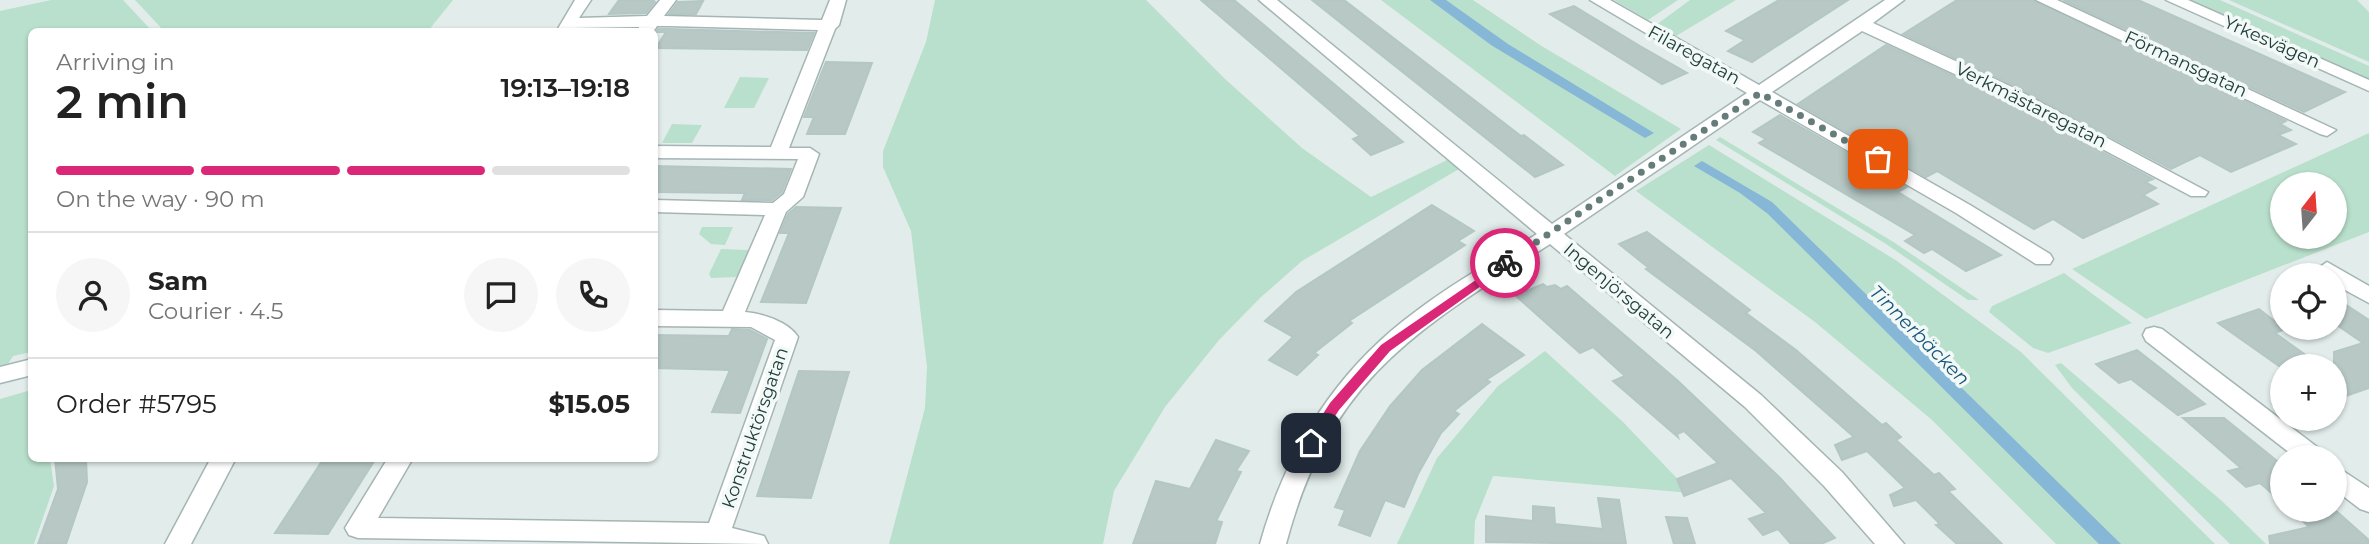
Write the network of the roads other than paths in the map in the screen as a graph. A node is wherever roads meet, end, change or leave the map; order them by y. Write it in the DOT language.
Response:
graph roads {
  1 [pos="583,0"];
  2 [pos="668,0"];
  3 [pos="838,0"];
  4 [pos="1267,0"];
  5 [pos="1598,0"];
  6 [pos="1896,0"];
  7 [pos="2044,0"];
  8 [pos="2174,0"];
  9 [pos="1861,24"];
  10 [pos="831,25"];
  11 [pos="565,27"];
  12 [pos="647,27"];
  13 [pos="2369,86"];
  14 [pos="1760,93"];
  15 [pos="2327,130"];
  16 [pos="658,152"];
  17 [pos="778,153"];
  18 [pos="2198,192"];
  19 [pos="658,206"];
  20 [pos="777,209"];
  21 [pos="1551,234"];
  22 [pos="2043,259"];
  23 [pos="2347,282"];
  24 [pos="2369,296"];
  25 [pos="658,317"];
  26 [pos="732,318"];
  27 [pos="2154,335"];
  28 [pos="28,368"];
  29 [pos="0,375"];
  30 [pos="2296,445"];
  31 [pos="222,462"];
  32 [pos="399,462"];
  33 [pos="2347,485"];
  34 [pos="2369,502"];
  35 [pos="717,536"];
  36 [pos="178,544"];
  37 [pos="755,544"];
  38 [pos="1273,544"];
  39 [pos="1891,544"];
  1 -- 11 [label="street"];
  2 -- 12 [label="street"];
  3 -- 10 [label="street"];
  4 -- 21 [label="street, Ingenjörsgatan"];
  5 -- 14 [label="street, Filaregatan"];
  6 -- 9 [label="street"];
  7 -- 15 [label="street, Förmansgatan"];
  8 -- 13 [label="street, Yrkesvägen"];
  9 -- 14 [label="street"];
  9 -- 18 [label="street, Verkmästaregatan"];
  10 -- 12 [label="street"];
  10 -- 17 [label="street"];
  11 -- 12 [label="street"];
  14 -- 21 [label="street"];
  14 -- 22 [label="street, Filaregatan"];
  16 -- 17 [label="street"];
  17 -- 20 [label="street"];
  19 -- 20 [label="street"];
  20 -- 26 [label="street"];
  21 -- 38 [label="street"];
  21 -- 39 [label="street, Ingenjörsgatan"];
  23 -- 24 [label="street"];
  25 -- 26 [label="street, Konstruktörsgatan"];
  26 -- 35 [label="street, Konstruktörsgatan"];
  27 -- 30 [label="street"];
  28 -- 29 [label="street"];
  31 -- 36 [label="street"];
  32 -- 35 [label="street"];
  33 -- 34 [label="street"];
  35 -- 37 [label="street"];
}
